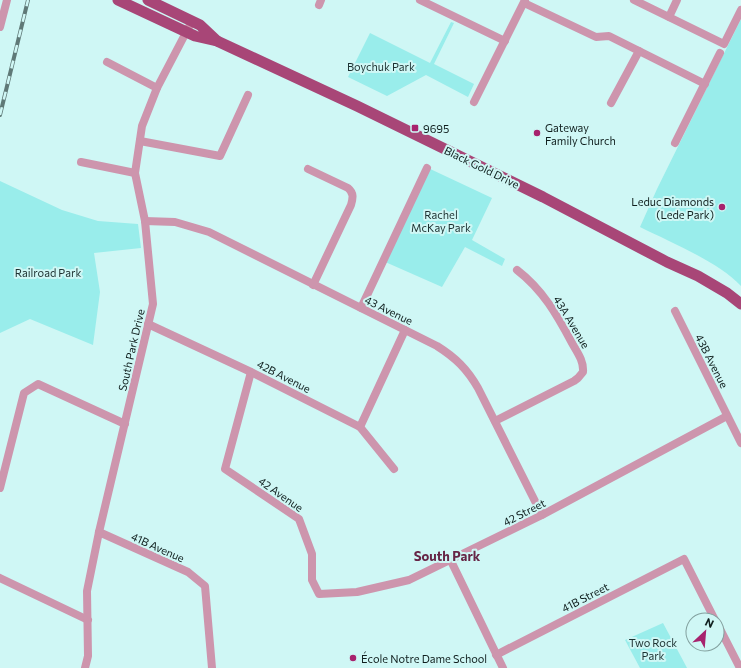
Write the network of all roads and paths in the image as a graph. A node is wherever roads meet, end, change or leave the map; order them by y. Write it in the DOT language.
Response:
graph roads {
  1 [pos="7,0"];
  2 [pos="118,0"];
  3 [pos="148,0"];
  4 [pos="420,0"];
  5 [pos="634,0"];
  6 [pos="677,0"];
  7 [pos="524,1"];
  8 [pos="741,10"];
  9 [pos="669,17"];
  10 [pos="192,21"];
  11 [pos="0,27"];
  12 [pos="186,32"];
  13 [pos="505,41"];
  14 [pos="217,42"];
  15 [pos="639,50"];
  16 [pos="720,52"];
  17 [pos="107,62"];
  18 [pos="705,84"];
  19 [pos="157,88"];
  20 [pos="248,95"];
  21 [pos="474,102"];
  22 [pos="611,103"];
  23 [pos="140,141"];
  24 [pos="675,143"];
  25 [pos="81,162"];
  26 [pos="427,168"];
  27 [pos="308,169"];
  28 [pos="135,173"];
  29 [pos="145,221"];
  30 [pos="517,270"];
  31 [pos="313,285"];
  32 [pos="741,304"];
  33 [pos="361,308"];
  34 [pos="675,311"];
  35 [pos="148,324"];
  36 [pos="405,330"];
  37 [pos="250,372"];
  38 [pos="728,416"];
  39 [pos="495,421"];
  40 [pos="125,424"];
  41 [pos="360,427"];
  42 [pos="741,443"];
  43 [pos="394,469"];
  44 [pos="0,488"];
  45 [pos="542,515"];
  46 [pos="99,532"];
  47 [pos="450,561"];
  48 [pos="0,578"];
  49 [pos="319,594"];
  50 [pos="711,612"];
  51 [pos="88,620"];
  52 [pos="725,639"];
  53 [pos="496,655"];
  54 [pos="85,668"];
  55 [pos="212,668"];
  56 [pos="503,668"];
  57 [pos="740,668"];
  1 -- 11 [label="street"];
  2 -- 12 [label="main road, Black Gold Drive"];
  3 -- 10 [label="main road, Black Gold Drive"];
  4 -- 13 [label="street"];
  5 -- 9 [label="street"];
  6 -- 9 [label="street"];
  7 -- 13 [label="street"];
  7 -- 15 [label="street"];
  8 -- 9 [label="street"];
  10 -- 12 [label="street, South Park Drive"];
  10 -- 14 [label="main road, Black Gold Drive"];
  12 -- 14 [label="main road, Black Gold Drive"];
  12 -- 19 [label="street, South Park Drive"];
  13 -- 21 [label="street"];
  14 -- 32 [label="main road, Black Gold Drive"];
  15 -- 18 [label="street"];
  15 -- 22 [label="street"];
  16 -- 18 [label="street"];
  17 -- 19 [label="street"];
  18 -- 24 [label="street"];
  19 -- 23 [label="street, South Park Drive"];
  20 -- 23 [label="street"];
  23 -- 28 [label="street, South Park Drive"];
  25 -- 28 [label="street"];
  26 -- 33 [label="street"];
  27 -- 31 [label="street"];
  28 -- 29 [label="street, South Park Drive"];
  29 -- 31 [label="street, 43 Avenue"];
  29 -- 35 [label="street, South Park Drive"];
  30 -- 39 [label="street, 43A Avenue"];
  31 -- 33 [label="street, 43 Avenue"];
  33 -- 36 [label="street, 43 Avenue"];
  34 -- 38 [label="street, 43B Avenue"];
  35 -- 37 [label="street, 42B Avenue"];
  35 -- 40 [label="street, South Park Drive"];
  36 -- 39 [label="street, 43 Avenue"];
  36 -- 41 [label="street"];
  37 -- 41 [label="street, 42B Avenue"];
  37 -- 49 [label="street, 42 Avenue"];
  38 -- 42 [label="street, 43B Avenue"];
  38 -- 45 [label="street, 42 Street"];
  39 -- 45 [label="street, 43 Avenue"];
  40 -- 44 [label="street"];
  40 -- 46 [label="street, South Park Drive"];
  41 -- 43 [label="street, 42B Avenue"];
  45 -- 47 [label="street, 42 Street"];
  46 -- 51 [label="street, South Park Drive"];
  46 -- 55 [label="street, 41B Avenue"];
  47 -- 49 [label="street, 42 Street"];
  47 -- 53 [label="street"];
  48 -- 51 [label="street"];
  50 -- 53 [label="street, 41B Street"];
  51 -- 54 [label="street, South Park Drive"];
  52 -- 57 [label="street"];
  53 -- 56 [label="street"];
}
